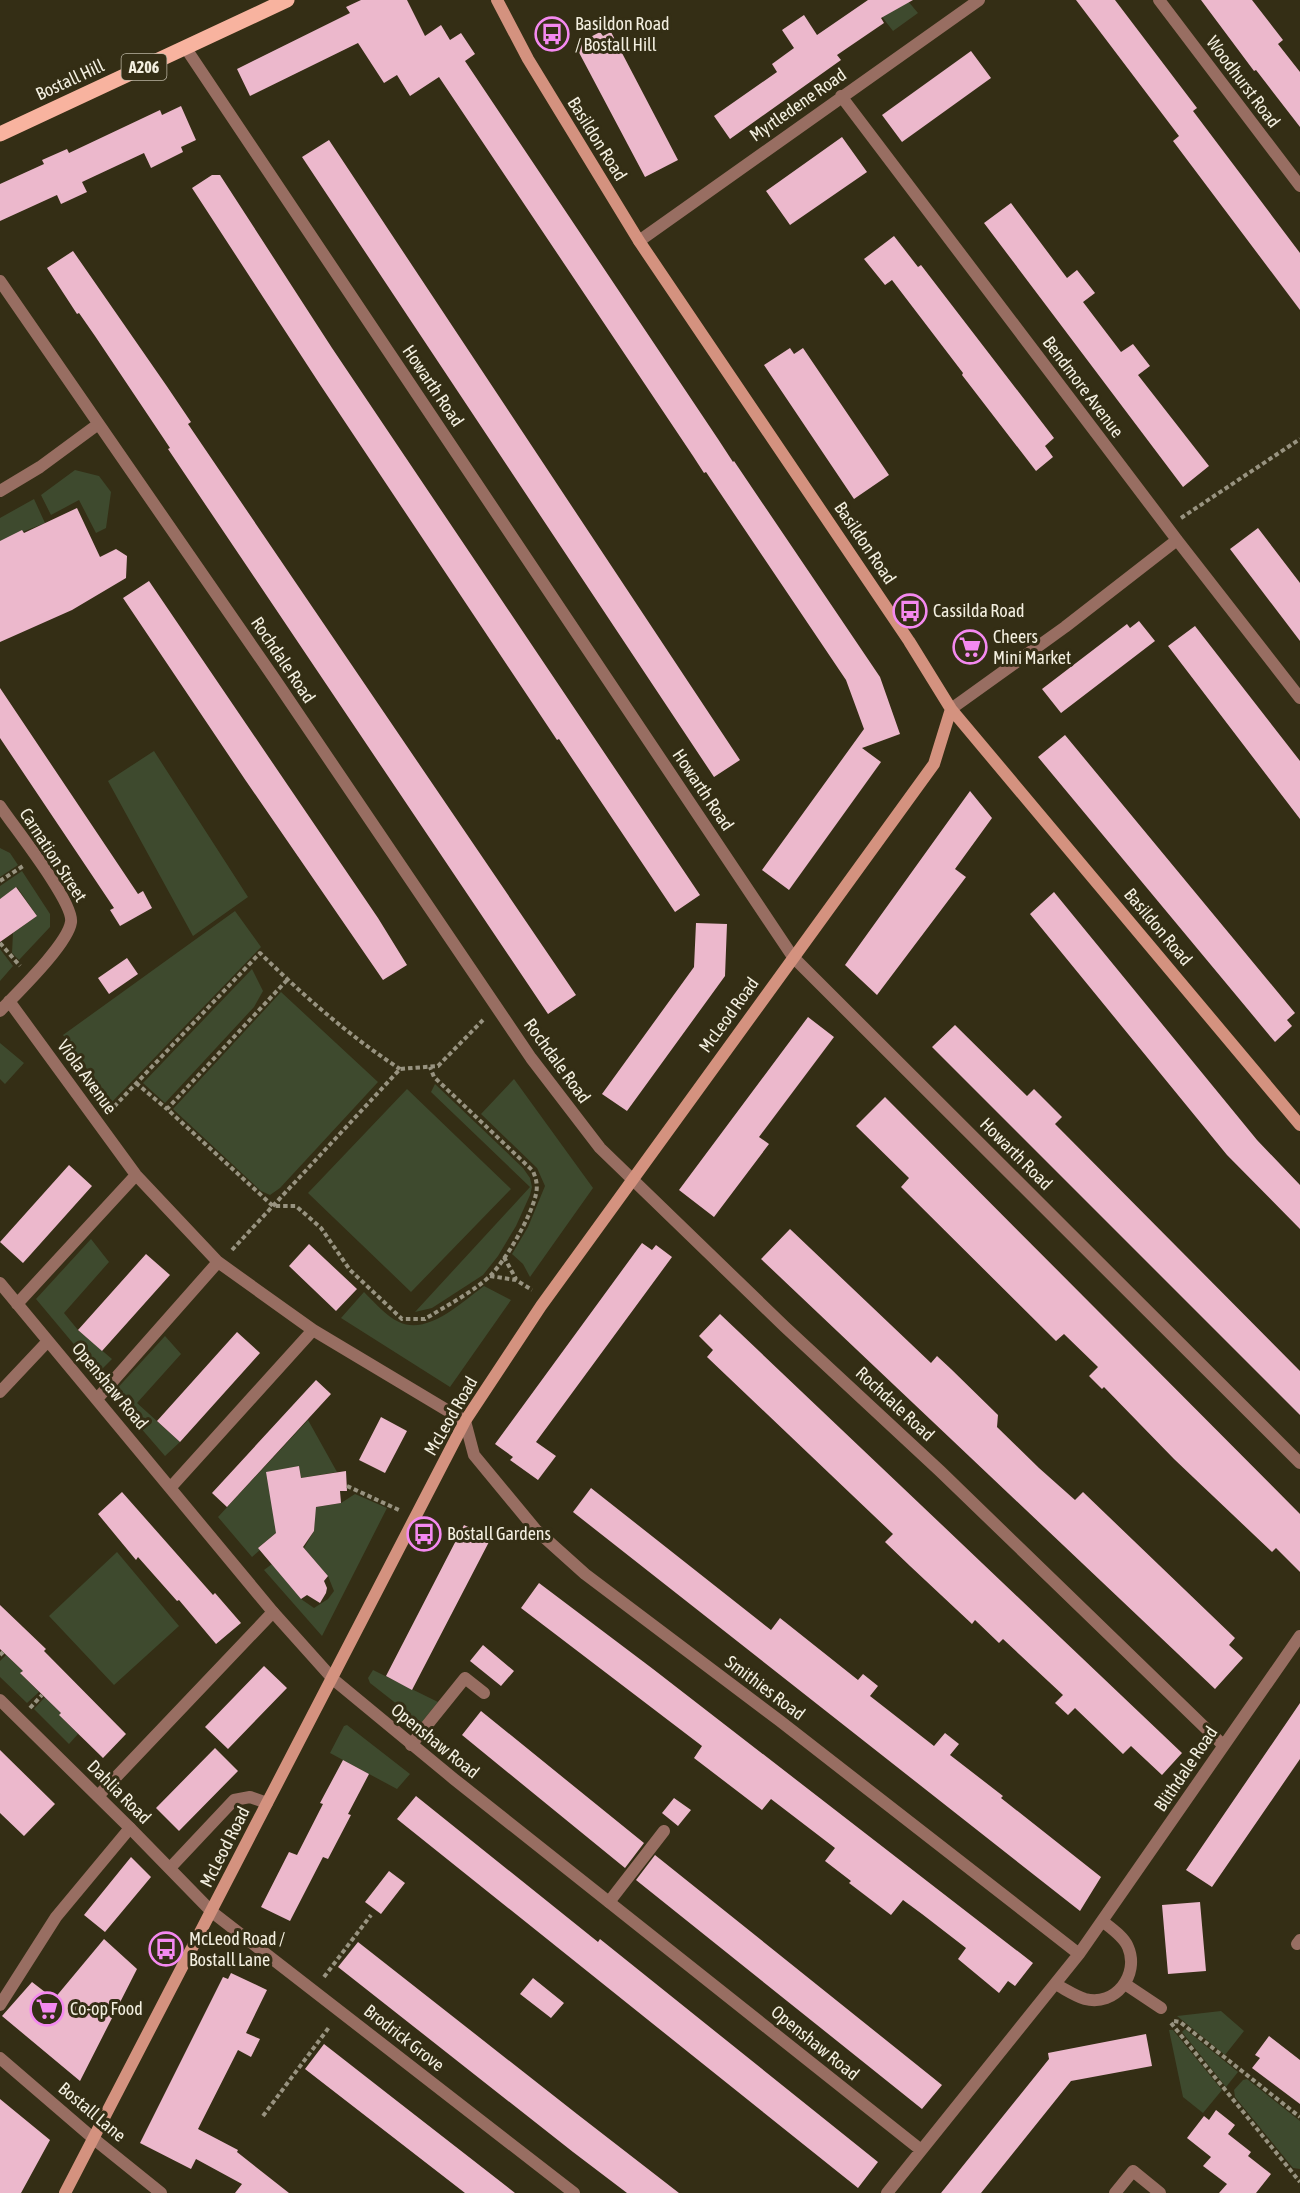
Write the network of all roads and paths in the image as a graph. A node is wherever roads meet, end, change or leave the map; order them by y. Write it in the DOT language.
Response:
graph roads {
  1 [pos="287,0"];
  2 [pos="497,0"];
  3 [pos="979,0"];
  4 [pos="1159,0"];
  5 [pos="186,47"];
  6 [pos="841,96"];
  7 [pos="0,134"];
  8 [pos="1300,186"];
  9 [pos="639,241"];
  10 [pos="0,281"];
  11 [pos="98,425"];
  12 [pos="1300,439"];
  13 [pos="0,491"];
  14 [pos="1168,528"];
  15 [pos="1177,540"];
  16 [pos="1300,698"];
  17 [pos="951,709"];
  18 [pos="0,806"];
  19 [pos="5,824"];
  20 [pos="36,858"];
  21 [pos="0,881"];
  22 [pos="0,943"];
  23 [pos="794,957"];
  24 [pos="31,976"];
  25 [pos="287,980"];
  26 [pos="9,1001"];
  27 [pos="496,1006"];
  28 [pos="0,1011"];
  29 [pos="430,1067"];
  30 [pos="400,1069"];
  31 [pos="136,1083"];
  32 [pos="167,1109"];
  33 [pos="98,1123"];
  34 [pos="1300,1125"];
  35 [pos="136,1175"];
  36 [pos="632,1181"];
  37 [pos="273,1206"];
  38 [pos="504,1257"];
  39 [pos="218,1262"];
  40 [pos="490,1276"];
  41 [pos="0,1283"];
  42 [pos="17,1304"];
  43 [pos="313,1330"];
  44 [pos="48,1341"];
  45 [pos="0,1392"];
  46 [pos="97,1399"];
  47 [pos="465,1421"];
  48 [pos="1300,1463"];
  49 [pos="347,1486"];
  50 [pos="171,1487"];
  51 [pos="416,1518"];
  52 [pos="273,1612"];
  53 [pos="1300,1636"];
  54 [pos="333,1679"];
  55 [pos="484,1693"];
  56 [pos="0,1700"];
  57 [pos="411,1745"];
  58 [pos="1223,1745"];
  59 [pos="98,1796"];
  60 [pos="267,1803"];
  61 [pos="130,1828"];
  62 [pos="664,1831"];
  63 [pos="170,1868"];
  64 [pos="609,1902"];
  65 [pos="212,1912"];
  66 [pos="371,1916"];
  67 [pos="1102,1921"];
  68 [pos="1079,1954"];
  69 [pos="1056,1984"];
  70 [pos="1125,1984"];
  71 [pos="314,1991"];
  72 [pos="0,2005"];
  73 [pos="1161,2008"];
  74 [pos="341,2012"];
  75 [pos="0,2058"];
  76 [pos="262,2116"];
  77 [pos="1300,2117"];
  78 [pos="94,2139"];
  79 [pos="921,2151"];
  80 [pos="1300,2182"];
  81 [pos="65,2193"];
  82 [pos="162,2193"];
  83 [pos="574,2193"];
  84 [pos="887,2193"];
  85 [pos="1115,2193"];
  86 [pos="1160,2193"];
  1 -- 5 [label="main road, Bostall Hill / A206"];
  2 -- 9 [label="main road, Basildon Road"];
  3 -- 6 [label="street, Myrtledene Road"];
  4 -- 8 [label="street, Woodhurst Road"];
  5 -- 7 [label="main road, Bostall Hill / A206"];
  5 -- 23 [label="street, Howarth Road"];
  6 -- 9 [label="street, Myrtledene Road"];
  6 -- 14 [label="street, Bendmore Avenue"];
  9 -- 17 [label="main road, Basildon Road"];
  10 -- 11 [label="street, Rochdale Road"];
  11 -- 13 [label="street"];
  11 -- 27 [label="street, Rochdale Road"];
  12 -- 14 [label="path"];
  14 -- 15 [label="street, Bendmore Avenue"];
  15 -- 16 [label="street, Bendmore Avenue"];
  15 -- 17 [label="street"];
  17 -- 23 [label="main road, McLeod Road"];
  17 -- 34 [label="main road, Basildon Road"];
  18 -- 19 [label="street, Carnation Street"];
  19 -- 20 [label="street, Carnation Street"];
  20 -- 21 [label="path"];
  20 -- 24 [label="street, Carnation Street"];
  22 -- 24 [label="path"];
  23 -- 36 [label="main road, McLeod Road"];
  23 -- 48 [label="street, Howarth Road"];
  24 -- 26 [label="street"];
  25 -- 30 [label="path"];
  25 -- 31 [label="path"];
  25 -- 32 [label="path"];
  26 -- 28 [label="street"];
  26 -- 33 [label="street, Viola Avenue"];
  27 -- 29 [label="path"];
  27 -- 36 [label="street, Rochdale Road"];
  29 -- 30 [label="path"];
  29 -- 38 [label="path"];
  30 -- 37 [label="path"];
  31 -- 32 [label="path"];
  31 -- 33 [label="path"];
  32 -- 37 [label="path"];
  33 -- 35 [label="street, Viola Avenue"];
  35 -- 39 [label="street, Viola Avenue"];
  35 -- 42 [label="street"];
  36 -- 47 [label="main road, McLeod Road"];
  36 -- 58 [label="street, Rochdale Road"];
  37 -- 39 [label="path"];
  37 -- 40 [label="path"];
  38 -- 40 [label="path"];
  38 -- 40 [label="path"];
  39 -- 43 [label="street, Viola Avenue"];
  39 -- 46 [label="street"];
  41 -- 42 [label="street, Openshaw Road"];
  42 -- 44 [label="street, Openshaw Road"];
  43 -- 47 [label="street, Viola Avenue"];
  43 -- 50 [label="street"];
  44 -- 45 [label="street"];
  44 -- 46 [label="street, Openshaw Road"];
  46 -- 50 [label="street, Openshaw Road"];
  47 -- 51 [label="main road, McLeod Road"];
  47 -- 68 [label="street, Smithies Road"];
  49 -- 51 [label="path"];
  50 -- 52 [label="street, Openshaw Road"];
  51 -- 54 [label="main road, McLeod Road"];
  52 -- 54 [label="street, Openshaw Road"];
  52 -- 59 [label="street"];
  53 -- 58 [label="street, Blithdale Road"];
  54 -- 57 [label="street, Openshaw Road"];
  54 -- 60 [label="main road, McLeod Road"];
  55 -- 57 [label="street"];
  56 -- 59 [label="street, Dahlia Road"];
  57 -- 64 [label="street, Openshaw Road"];
  58 -- 67 [label="street, Blithdale Road"];
  59 -- 61 [label="street, Dahlia Road"];
  60 -- 63 [label="street"];
  60 -- 65 [label="main road, McLeod Road"];
  61 -- 63 [label="street, Dahlia Road"];
  61 -- 72 [label="street"];
  62 -- 64 [label="street"];
  63 -- 65 [label="street, Dahlia Road"];
  64 -- 79 [label="street, Openshaw Road"];
  65 -- 71 [label="street, Brodrick Grove"];
  65 -- 78 [label="main road, McLeod Road"];
  66 -- 71 [label="path"];
  67 -- 68 [label="street, Blithdale Road"];
  67 -- 70 [label="street"];
  68 -- 69 [label="street, Blithdale Road"];
  69 -- 70 [label="street"];
  69 -- 79 [label="street, Blithdale Road"];
  70 -- 73 [label="street"];
  71 -- 74 [label="street, Brodrick Grove"];
  74 -- 76 [label="path"];
  74 -- 83 [label="street, Brodrick Grove"];
  75 -- 78 [label="street, Bostall Lane"];
  77 -- 80 [label="path"];
  78 -- 81 [label="main road, McLeod Road"];
  78 -- 82 [label="street, Bostall Lane"];
  79 -- 84 [label="street, Blithdale Road"];
  85 -- 86 [label="street"];
}
